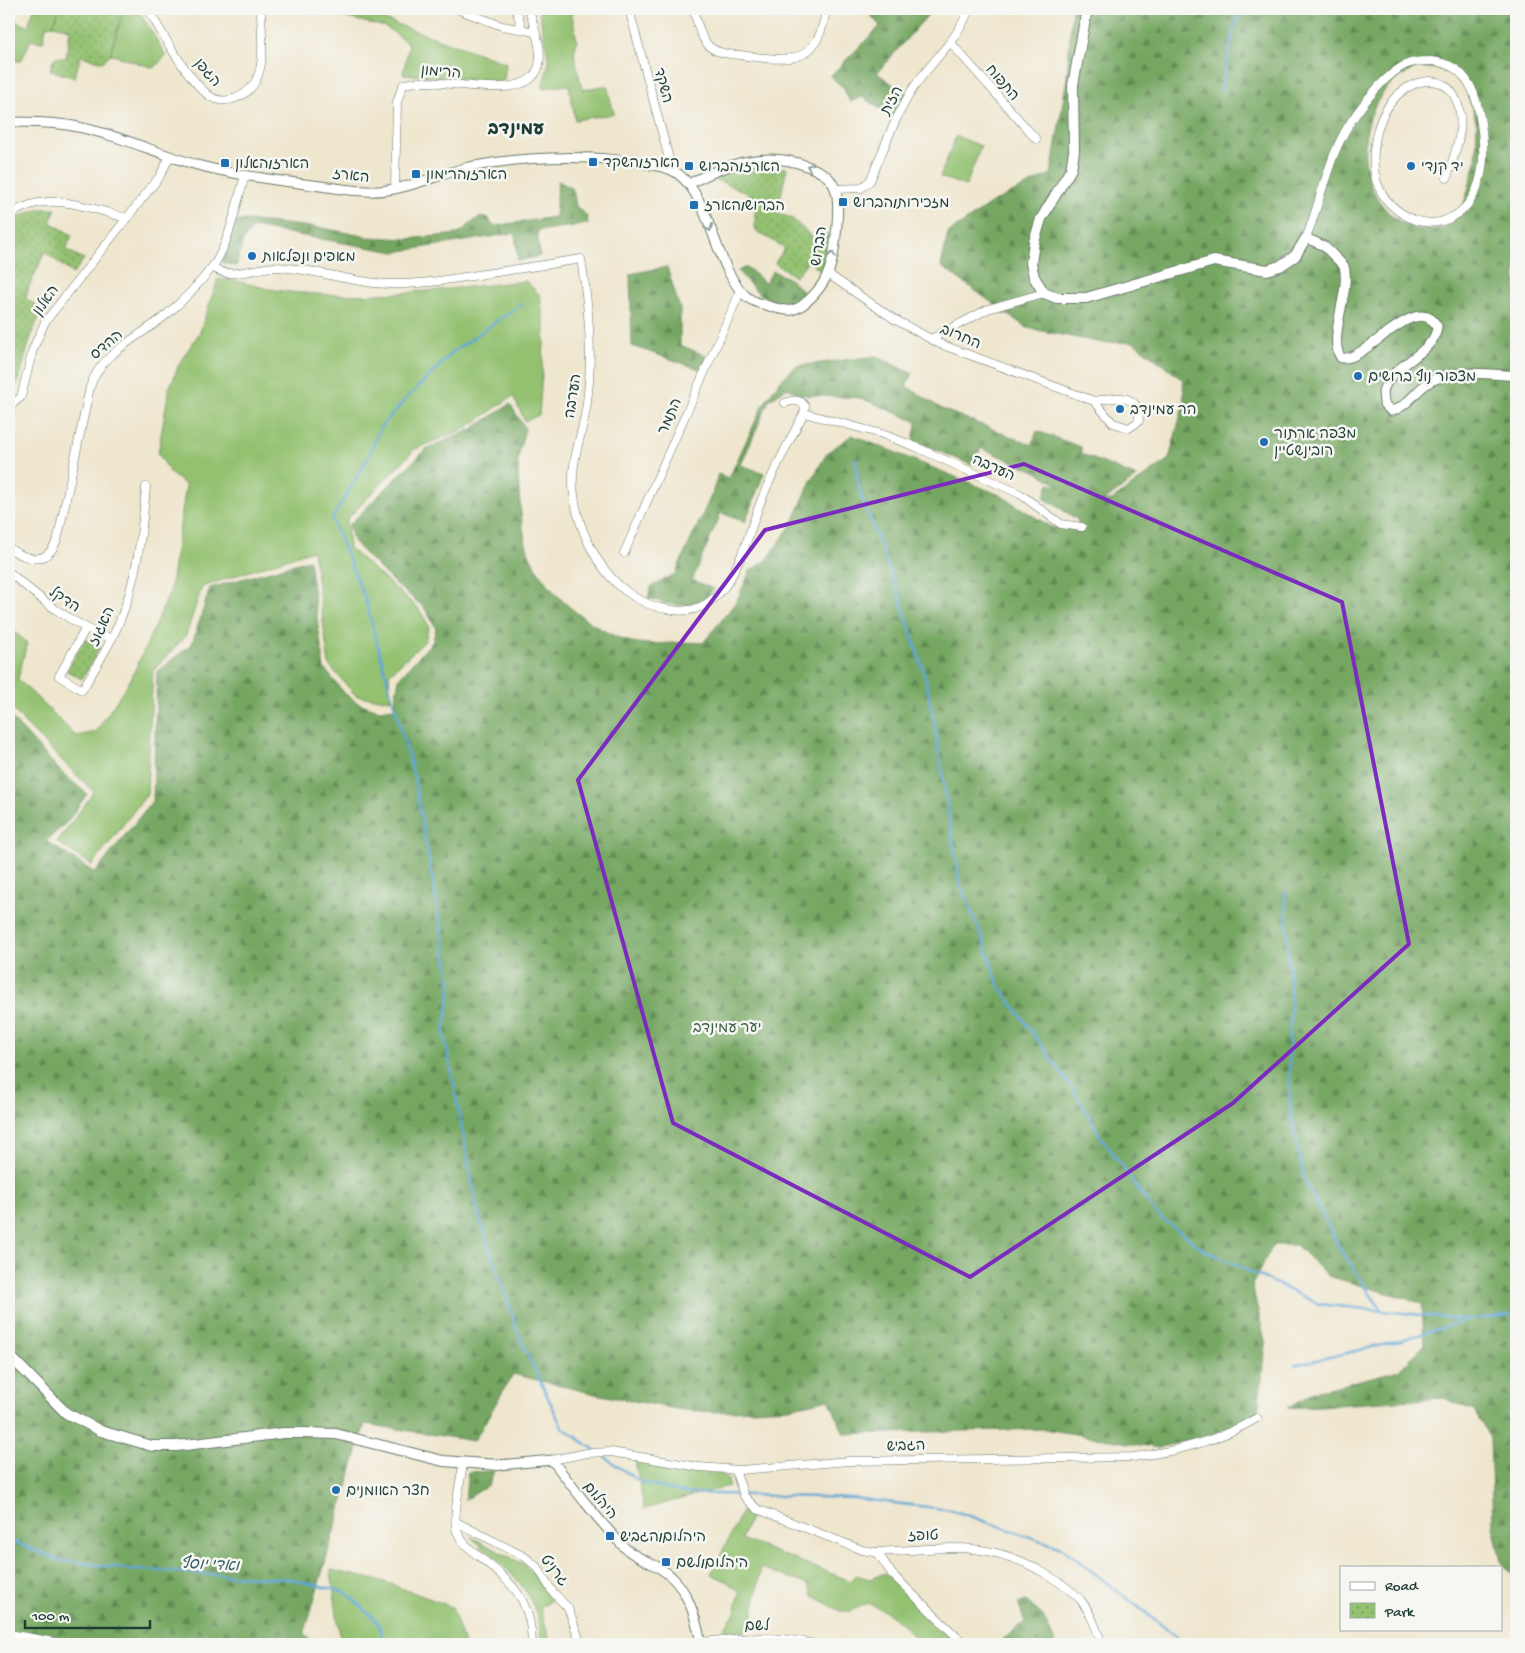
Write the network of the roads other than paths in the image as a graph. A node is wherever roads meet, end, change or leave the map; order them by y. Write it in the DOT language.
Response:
graph roads {
  1 [pos="148,9"];
  2 [pos="261,9"];
  3 [pos="457,9"];
  4 [pos="516,9"];
  5 [pos="529,9"];
  6 [pos="629,9"];
  7 [pos="693,9"];
  8 [pos="826,9"];
  9 [pos="970,9"];
  10 [pos="1087,9"];
  11 [pos="522,29"];
  12 [pos="535,32"];
  13 [pos="950,42"];
  14 [pos="9,122"];
  15 [pos="1036,139"];
  16 [pos="170,156"];
  17 [pos="668,169"];
  18 [pos="245,176"];
  19 [pos="1448,178"];
  20 [pos="689,184"];
  21 [pos="395,189"];
  22 [pos="836,189"];
  23 [pos="9,216"];
  24 [pos="126,218"];
  25 [pos="1306,238"];
  26 [pos="213,266"];
  27 [pos="828,274"];
  28 [pos="741,290"];
  29 [pos="1044,293"];
  30 [pos="931,339"];
  31 [pos="1516,376"];
  32 [pos="1094,401"];
  33 [pos="785,402"];
  34 [pos="9,408"];
  35 [pos="804,413"];
  36 [pos="146,487"];
  37 [pos="1082,527"];
  38 [pos="9,548"];
  39 [pos="624,553"];
  40 [pos="9,572"];
  41 [pos="86,628"];
  42 [pos="112,639"];
  43 [pos="9,1355"];
  44 [pos="1257,1418"];
  45 [pos="552,1460"];
  46 [pos="463,1463"];
  47 [pos="498,1464"];
  48 [pos="734,1470"];
  49 [pos="456,1522"];
  50 [pos="877,1552"];
  51 [pos="9,1634"];
  52 [pos="701,1643"];
  53 [pos="66,1644"];
  54 [pos="532,1644"];
  55 [pos="581,1644"];
  56 [pos="813,1644"];
  57 [pos="964,1644"];
  58 [pos="1102,1644"];
  1 -- 2 [label="street, הגפן"];
  3 -- 11 [label="street"];
  4 -- 11 [label="street"];
  5 -- 12 [label="street"];
  6 -- 17 [label="street, השקד"];
  7 -- 8 [label="street"];
  9 -- 13 [label="street, הזית"];
  10 -- 29 [label="main road"];
  11 -- 12 [label="street"];
  12 -- 21 [label="street, הרימון"];
  13 -- 15 [label="street, התפוח"];
  13 -- 22 [label="street, הזית"];
  14 -- 16 [label="street, הארז"];
  16 -- 18 [label="street, הארז"];
  16 -- 24 [label="street, האלון"];
  17 -- 20 [label="street, הארז"];
  17 -- 21 [label="street, הארז"];
  18 -- 21 [label="street, הארז"];
  18 -- 26 [label="street, ההדס"];
  19 -- 25 [label="street"];
  22 -- 20 [label="street, one-way"];
  20 -- 28 [label="street, הברוש, one-way"];
  27 -- 22 [label="street, הברוש, one-way"];
  23 -- 24 [label="street"];
  24 -- 34 [label="street, האלון"];
  25 -- 29 [label="main road"];
  25 -- 31 [label="street"];
  26 -- 35 [label="street, הערבה"];
  26 -- 38 [label="street, ההדס"];
  27 -- 28 [label="street, הברוש"];
  27 -- 30 [label="street, החרוב"];
  28 -- 39 [label="street, התמר"];
  29 -- 30 [label="street"];
  30 -- 32 [label="street, החרוב"];
  32 -- 32 [label="street, החרוב"];
  33 -- 35 [label="street, הערבה"];
  35 -- 37 [label="street, הערבה"];
  36 -- 42 [label="street, האגוז"];
  40 -- 41 [label="street, הדקל"];
  41 -- 42 [label="street, הדקל"];
  41 -- 42 [label="street, האגוז"];
  43 -- 46 [label="main road"];
  44 -- 48 [label="street, הגביש"];
  45 -- 47 [label="street"];
  45 -- 48 [label="street, הגביש"];
  45 -- 52 [label="street, היהלום"];
  46 -- 47 [label="main road"];
  46 -- 49 [label="street"];
  48 -- 50 [label="street, טופז"];
  49 -- 54 [label="street"];
  49 -- 55 [label="street, גרניט"];
  50 -- 57 [label="street"];
  50 -- 58 [label="street, טופז"];
  51 -- 53 [label="street"];
  52 -- 56 [label="street, לשם"];
}
